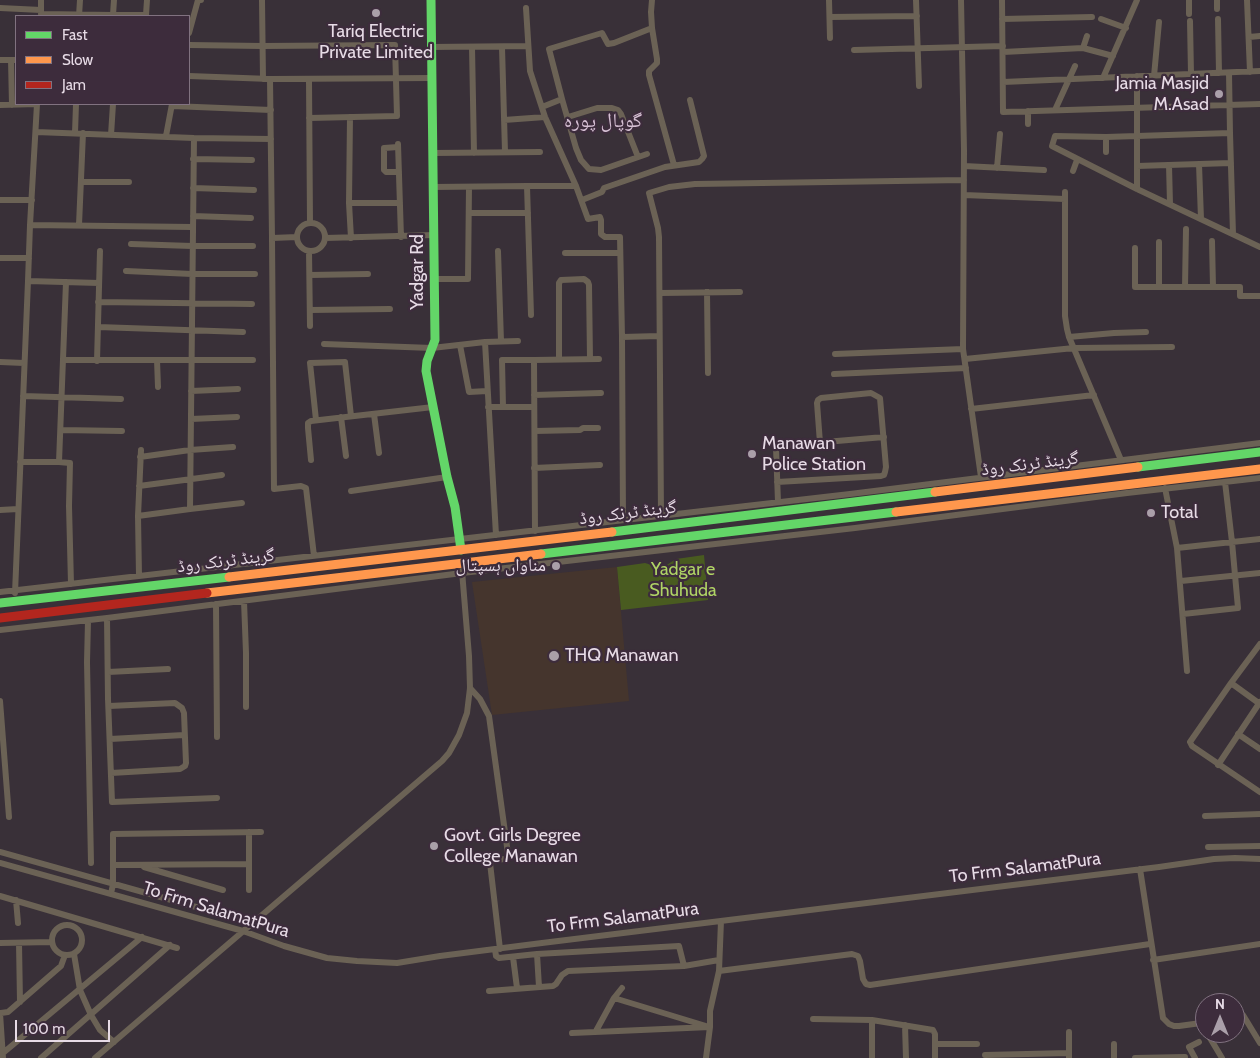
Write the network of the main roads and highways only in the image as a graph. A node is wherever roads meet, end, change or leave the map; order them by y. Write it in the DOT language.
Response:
graph roads {
  1 [pos="431,0"];
  2 [pos="1260,452"];
  3 [pos="1260,469"];
  4 [pos="657,526"];
  5 [pos="659,540"];
  6 [pos="461,550"];
  7 [pos="0,603"];
  8 [pos="0,618"];
  1 -- 6 [label="main road, Yadgar Rd"];
  2 -- 4 [label="main road, گرینڈ ٹرنک روڈ"];
  3 -- 5 [label="main road, گرینڈ ٹرنک روڈ"];
  4 -- 5 [label="main road"];
  4 -- 6 [label="main road, گرینڈ ٹرنک روڈ"];
  5 -- 8 [label="main road, گرینڈ ٹرنک روڈ"];
  6 -- 7 [label="main road, گرینڈ ٹرنک روڈ"];
}
